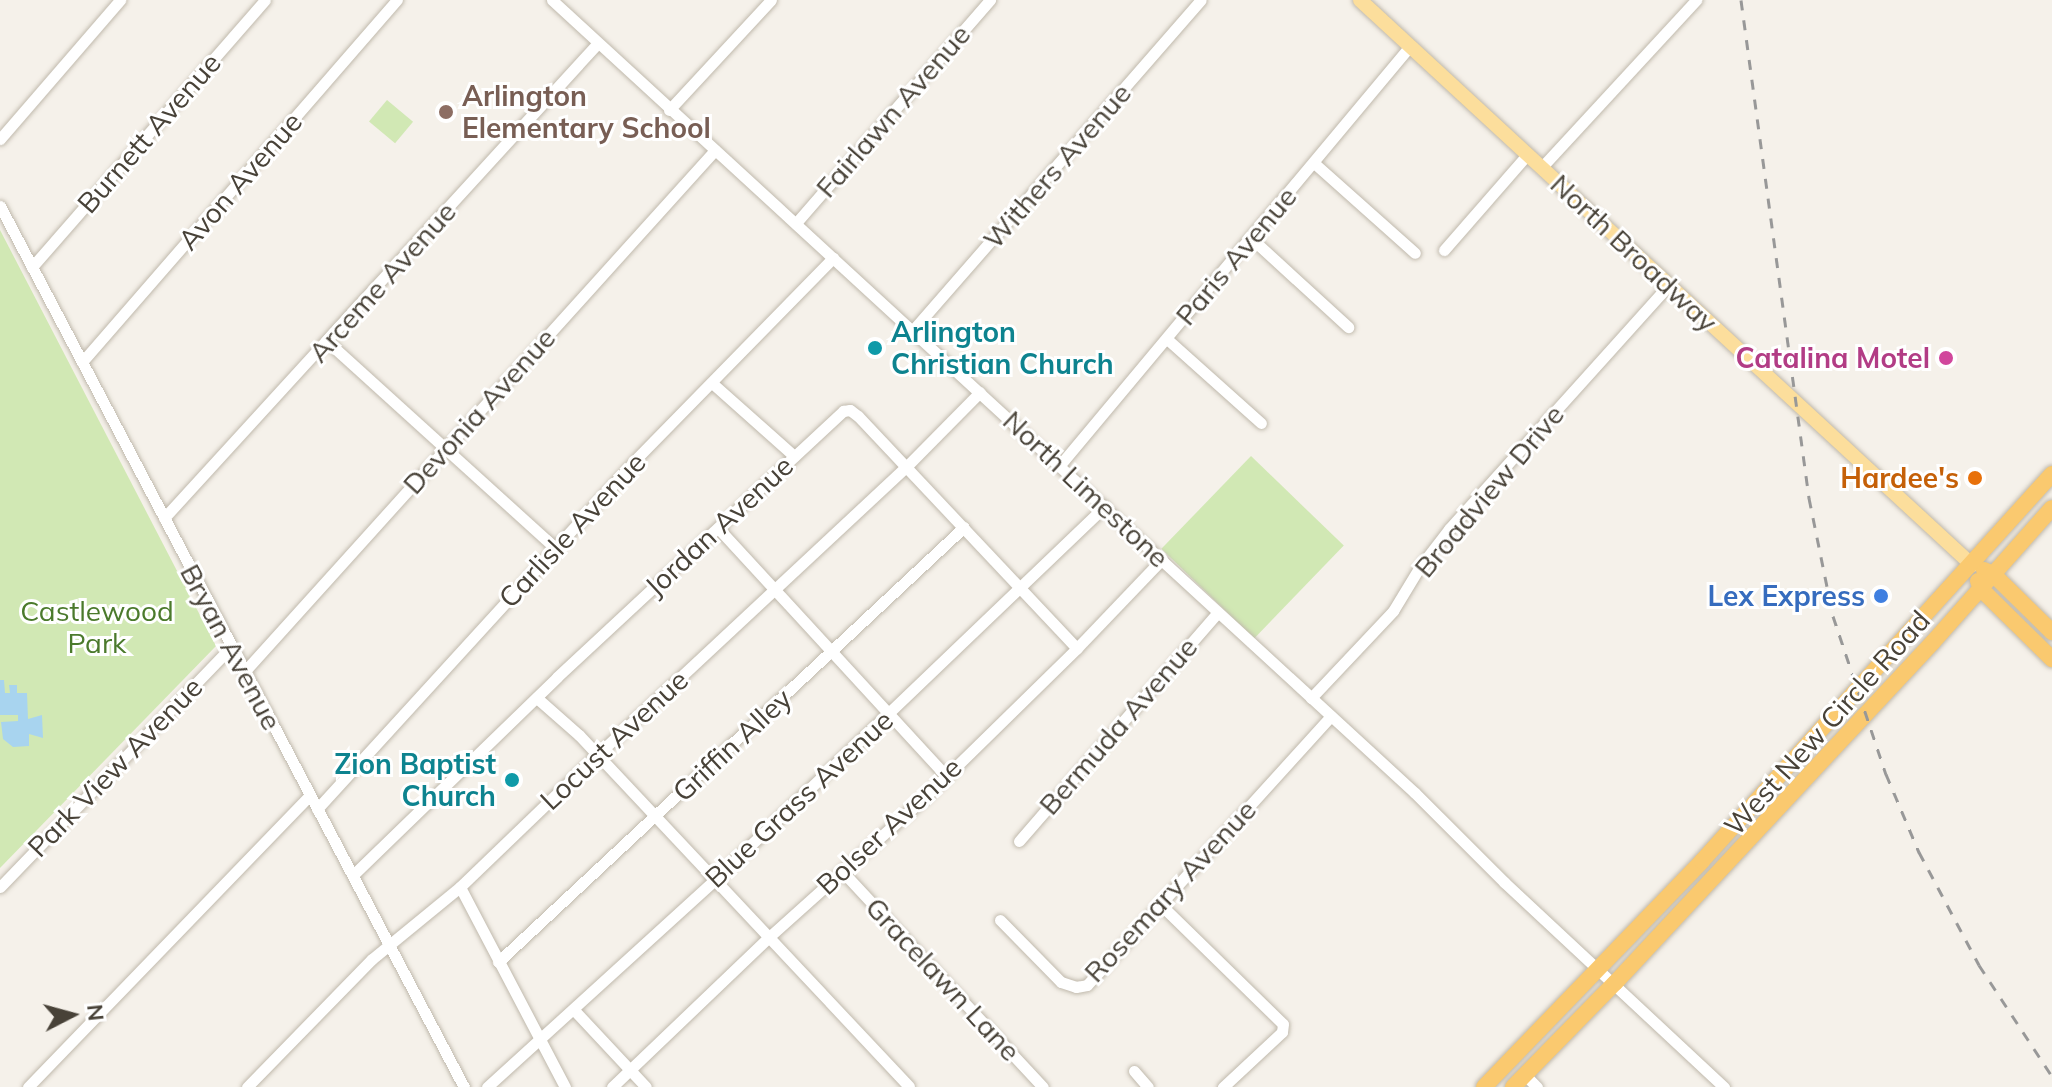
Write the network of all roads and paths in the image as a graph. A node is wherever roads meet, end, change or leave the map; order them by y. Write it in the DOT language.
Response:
graph roads {
  1 [pos="120,0"];
  2 [pos="265,0"];
  3 [pos="397,0"];
  4 [pos="552,0"];
  5 [pos="771,0"];
  6 [pos="990,0"];
  7 [pos="1201,0"];
  8 [pos="1360,0"];
  9 [pos="1696,0"];
  10 [pos="597,44"];
  11 [pos="1410,46"];
  12 [pos="669,110"];
  13 [pos="0,139"];
  14 [pos="715,150"];
  15 [pos="1527,155"];
  16 [pos="1314,163"];
  17 [pos="1541,168"];
  18 [pos="0,206"];
  19 [pos="796,223"];
  20 [pos="1251,238"];
  21 [pos="1444,250"];
  22 [pos="1415,253"];
  23 [pos="833,258"];
  24 [pos="32,267"];
  25 [pos="1669,285"];
  26 [pos="1348,327"];
  27 [pos="912,331"];
  28 [pos="1167,339"];
  29 [pos="328,342"];
  30 [pos="82,362"];
  31 [pos="712,383"];
  32 [pos="980,392"];
  33 [pos="1261,423"];
  34 [pos="444,450"];
  35 [pos="794,456"];
  36 [pos="1060,465"];
  37 [pos="906,467"];
  38 [pos="2052,474"];
  39 [pos="1105,506"];
  40 [pos="2052,508"];
  41 [pos="164,518"];
  42 [pos="964,527"];
  43 [pos="718,528"];
  44 [pos="555,548"];
  45 [pos="1162,559"];
  46 [pos="1972,565"];
  47 [pos="1993,574"];
  48 [pos="1019,588"];
  49 [pos="776,589"];
  50 [pos="1981,589"];
  51 [pos="1218,612"];
  52 [pos="2052,632"];
  53 [pos="231,647"];
  54 [pos="1077,648"];
  55 [pos="832,652"];
  56 [pos="2052,659"];
  57 [pos="244,672"];
  58 [pos="1311,698"];
  59 [pos="538,699"];
  60 [pos="888,714"];
  61 [pos="1331,716"];
  62 [pos="598,754"];
  63 [pos="945,775"];
  64 [pos="310,795"];
  65 [pos="317,809"];
  66 [pos="655,818"];
  67 [pos="1019,841"];
  68 [pos="842,871"];
  69 [pos="353,875"];
  70 [pos="713,881"];
  71 [pos="0,887"];
  72 [pos="460,887"];
  73 [pos="1161,905"];
  74 [pos="1000,920"];
  75 [pos="769,937"];
  76 [pos="390,945"];
  77 [pos="498,962"];
  78 [pos="1600,970"];
  79 [pos="1615,983"];
  80 [pos="574,1010"];
  81 [pos="539,1039"];
  82 [pos="630,1070"];
  83 [pos="1134,1071"];
  84 [pos="1525,1083"];
  85 [pos="28,1087"];
  86 [pos="247,1087"];
  87 [pos="464,1087"];
  88 [pos="487,1087"];
  89 [pos="565,1087"];
  90 [pos="612,1087"];
  91 [pos="646,1087"];
  92 [pos="909,1087"];
  93 [pos="1043,1087"];
  94 [pos="1148,1087"];
  95 [pos="1223,1087"];
  96 [pos="1484,1087"];
  97 [pos="1724,1087"];
  1 -- 13 [label="street"];
  2 -- 24 [label="street, Burnett Avenue"];
  3 -- 30 [label="street, Avon Avenue"];
  4 -- 10 [label="street, North Limestone"];
  5 -- 12 [label="street"];
  6 -- 19 [label="street, Fairlawn Avenue"];
  7 -- 27 [label="street, Withers Avenue"];
  8 -- 11 [label="main road, North Broadway"];
  9 -- 17 [label="street"];
  10 -- 12 [label="street, North Limestone"];
  10 -- 29 [label="street, Arceme Avenue"];
  11 -- 15 [label="main road, North Broadway"];
  11 -- 16 [label="street, Paris Avenue"];
  12 -- 14 [label="street, North Limestone"];
  14 -- 19 [label="street, North Limestone"];
  14 -- 34 [label="street, Devonia Avenue"];
  15 -- 17 [label="main road, North Broadway"];
  15 -- 21 [label="street"];
  16 -- 20 [label="street, Paris Avenue"];
  16 -- 22 [label="street"];
  17 -- 25 [label="main road, North Broadway"];
  18 -- 24 [label="street, Bryan Avenue"];
  19 -- 23 [label="street, North Limestone"];
  20 -- 26 [label="street"];
  20 -- 28 [label="street, Paris Avenue"];
  23 -- 27 [label="street, North Limestone"];
  23 -- 31 [label="street, Carlisle Avenue"];
  24 -- 30 [label="street, Bryan Avenue"];
  25 -- 46 [label="main road, North Broadway"];
  25 -- 58 [label="street, Broadview Drive"];
  27 -- 32 [label="street, North Limestone"];
  28 -- 33 [label="street"];
  28 -- 36 [label="street, Paris Avenue"];
  29 -- 34 [label="street"];
  29 -- 41 [label="street, Arceme Avenue"];
  30 -- 41 [label="street, Bryan Avenue"];
  31 -- 35 [label="street"];
  31 -- 44 [label="street, Carlisle Avenue"];
  32 -- 36 [label="street, North Limestone"];
  32 -- 37 [label="street, Locust Avenue"];
  34 -- 44 [label="street"];
  34 -- 57 [label="street, Devonia Avenue"];
  35 -- 37 [label="street, Jordan Avenue"];
  35 -- 43 [label="street, Jordan Avenue"];
  36 -- 39 [label="street, North Limestone"];
  37 -- 42 [label="street, Jordan Avenue"];
  37 -- 49 [label="street, Locust Avenue"];
  38 -- 46 [label="highway, West New Circle Road"];
  39 -- 45 [label="street, North Limestone"];
  39 -- 48 [label="street, Blue Grass Avenue"];
  40 -- 47 [label="highway, West New Circle Road"];
  41 -- 53 [label="street, Bryan Avenue"];
  42 -- 48 [label="street, Jordan Avenue"];
  42 -- 55 [label="street, Griffin Alley"];
  43 -- 49 [label="street"];
  43 -- 59 [label="street, Jordan Avenue"];
  44 -- 65 [label="street, Carlisle Avenue"];
  45 -- 51 [label="street, North Limestone"];
  45 -- 54 [label="street, Bolser Avenue"];
  46 -- 47 [label="highway, North Broadway"];
  46 -- 50 [label="highway"];
  46 -- 78 [label="highway, West New Circle Road"];
  47 -- 50 [label="highway, West New Circle Road"];
  47 -- 52 [label="highway, North Broadway"];
  48 -- 54 [label="street, Jordan Avenue"];
  48 -- 60 [label="street, Blue Grass Avenue"];
  49 -- 55 [label="street"];
  49 -- 62 [label="street, Locust Avenue"];
  50 -- 56 [label="highway"];
  50 -- 79 [label="highway, West New Circle Road"];
  51 -- 58 [label="street, North Limestone"];
  51 -- 67 [label="street, Bermuda Avenue"];
  53 -- 57 [label="street, Bryan Avenue"];
  53 -- 71 [label="street, Park View Avenue"];
  54 -- 63 [label="street, Bolser Avenue"];
  55 -- 60 [label="street"];
  55 -- 66 [label="street, Griffin Alley"];
  57 -- 64 [label="street, Bryan Avenue"];
  58 -- 61 [label="street, North Limestone"];
  59 -- 62 [label="street"];
  59 -- 69 [label="street, Jordan Avenue"];
  60 -- 63 [label="street"];
  60 -- 70 [label="street, Blue Grass Avenue"];
  61 -- 73 [label="street, Rosemary Avenue"];
  61 -- 78 [label="street, North Limestone"];
  62 -- 66 [label="street"];
  62 -- 72 [label="street, Locust Avenue"];
  63 -- 68 [label="street, Bolser Avenue"];
  64 -- 65 [label="street, Bryan Avenue"];
  64 -- 85 [label="street"];
  65 -- 69 [label="street, Bryan Avenue"];
  66 -- 70 [label="street"];
  66 -- 77 [label="street, Griffin Alley"];
  68 -- 75 [label="street, Bolser Avenue"];
  68 -- 93 [label="street, Gracelawn Lane"];
  69 -- 76 [label="street, Bryan Avenue"];
  70 -- 75 [label="street"];
  70 -- 80 [label="street, Blue Grass Avenue"];
  72 -- 76 [label="street, Locust Avenue"];
  72 -- 77 [label="street"];
  73 -- 74 [label="street, Rosemary Avenue"];
  73 -- 95 [label="street"];
  75 -- 82 [label="street, Bolser Avenue"];
  75 -- 92 [label="street"];
  76 -- 86 [label="street, Locust Avenue"];
  76 -- 87 [label="street, Bryan Avenue"];
  77 -- 81 [label="street"];
  78 -- 79 [label="street, North Limestone"];
  78 -- 96 [label="highway, West New Circle Road"];
  79 -- 84 [label="highway, West New Circle Road"];
  79 -- 97 [label="street, North Limestone"];
  80 -- 81 [label="street, Blue Grass Avenue"];
  80 -- 82 [label="street"];
  81 -- 88 [label="street, Blue Grass Avenue"];
  81 -- 89 [label="street"];
  82 -- 90 [label="street, Bolser Avenue"];
  82 -- 91 [label="street"];
  83 -- 94 [label="street"];
}
